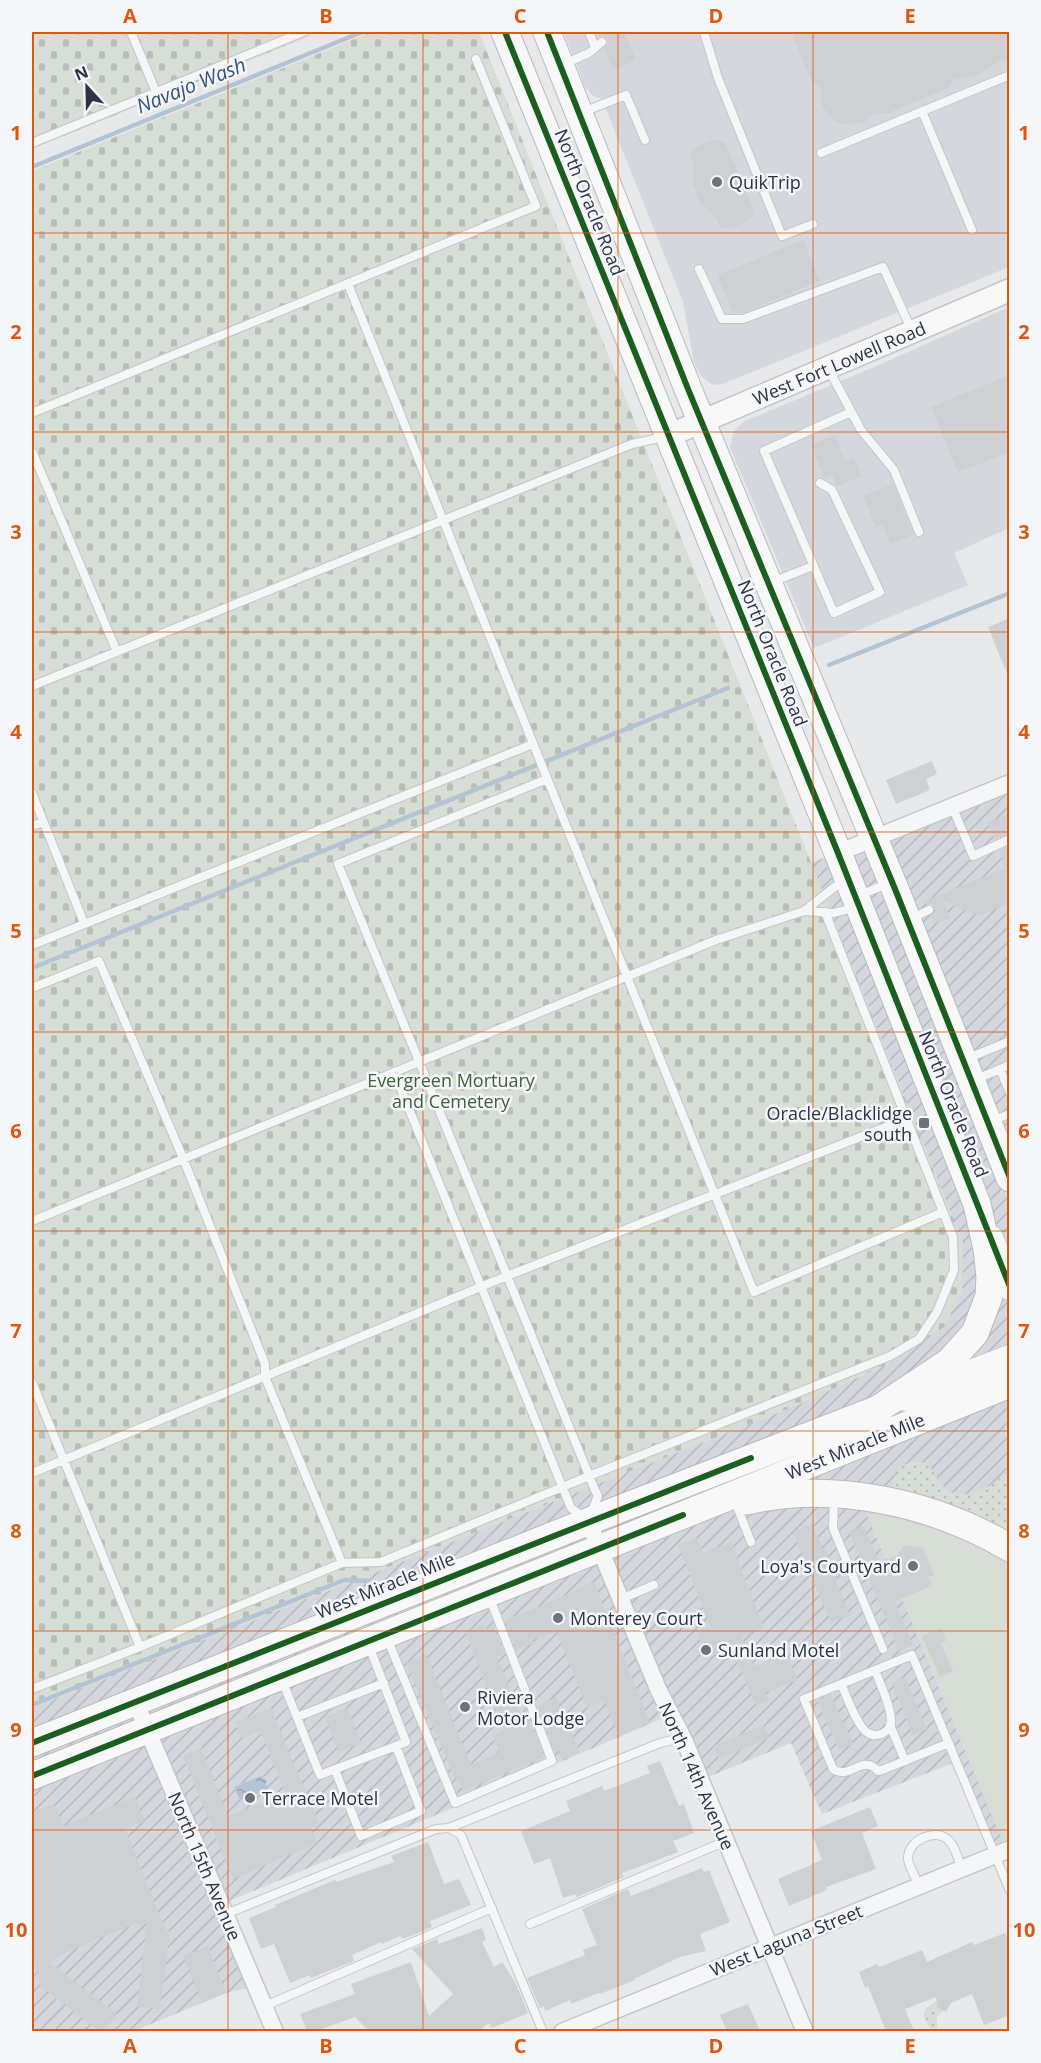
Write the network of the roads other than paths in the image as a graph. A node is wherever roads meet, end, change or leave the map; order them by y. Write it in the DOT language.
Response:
graph roads {
  1 [pos="131,32"];
  2 [pos="303,32"];
  3 [pos="505,32"];
  4 [pos="547,32"];
  5 [pos="589,32"];
  6 [pos="704,32"];
  7 [pos="476,59"];
  8 [pos="560,65"];
  9 [pos="1010,75"];
  10 [pos="156,92"];
  11 [pos="922,111"];
  12 [pos="579,113"];
  13 [pos="645,140"];
  14 [pos="32,142"];
  15 [pos="820,153"];
  16 [pos="813,224"];
  17 [pos="972,230"];
  18 [pos="699,269"];
  19 [pos="348,284"];
  20 [pos="1010,290"];
  21 [pos="912,331"];
  22 [pos="828,367"];
  23 [pos="851,411"];
  24 [pos="32,413"];
  25 [pos="702,421"];
  26 [pos="668,436"];
  27 [pos="32,451"];
  28 [pos="820,483"];
  29 [pos="442,521"];
  30 [pos="919,532"];
  31 [pos="813,566"];
  32 [pos="769,583"];
  33 [pos="117,652"];
  34 [pos="32,686"];
  35 [pos="533,744"];
  36 [pos="547,779"];
  37 [pos="1010,783"];
  38 [pos="32,793"];
  39 [pos="952,806"];
  40 [pos="43,822"];
  41 [pos="32,826"];
  42 [pos="875,838"];
  43 [pos="1010,839"];
  44 [pos="893,882"];
  45 [pos="850,883"];
  46 [pos="804,911"];
  47 [pos="825,912"];
  48 [pos="84,924"];
  49 [pos="32,945"];
  50 [pos="626,977"];
  51 [pos="32,988"];
  52 [pos="1008,1044"];
  53 [pos="421,1061"];
  54 [pos="1010,1065"];
  55 [pos="1000,1069"];
  56 [pos="967,1070"];
  57 [pos="394,1072"];
  58 [pos="1010,1094"];
  59 [pos="999,1118"];
  60 [pos="906,1119"];
  61 [pos="183,1158"];
  62 [pos="1010,1178"];
  63 [pos="714,1194"];
  64 [pos="977,1204"];
  65 [pos="943,1212"];
  66 [pos="32,1221"];
  67 [pos="507,1276"];
  68 [pos="481,1287"];
  69 [pos="1010,1287"];
  70 [pos="1010,1358"];
  71 [pos="265,1377"];
  72 [pos="32,1382"];
  73 [pos="1010,1384"];
  74 [pos="878,1409"];
  75 [pos="63,1460"];
  76 [pos="32,1473"];
  77 [pos="589,1476"];
  78 [pos="562,1487"];
  79 [pos="835,1495"];
  80 [pos="736,1504"];
  81 [pos="683,1515"];
  82 [pos="588,1521"];
  83 [pos="751,1542"];
  84 [pos="1010,1548"];
  85 [pos="600,1549"];
  86 [pos="342,1563"];
  87 [pos="654,1585"];
  88 [pos="488,1593"];
  89 [pos="621,1599"];
  90 [pos="376,1638"];
  91 [pos="140,1647"];
  92 [pos="883,1649"];
  93 [pos="875,1670"];
  94 [pos="281,1677"];
  95 [pos="384,1683"];
  96 [pos="841,1684"];
  97 [pos="32,1689"];
  98 [pos="135,1701"];
  99 [pos="297,1717"];
  100 [pos="890,1725"];
  101 [pos="148,1730"];
  102 [pos="685,1742"];
  103 [pos="32,1743"];
  104 [pos="949,1743"];
  105 [pos="396,1746"];
  106 [pos="905,1761"];
  107 [pos="334,1770"];
  108 [pos="32,1776"];
  109 [pos="449,1828"];
  110 [pos="726,1841"];
  111 [pos="1002,1852"];
  112 [pos="962,1869"];
  113 [pos="919,1886"];
  114 [pos="1010,1891"];
  115 [pos="492,1908"];
  116 [pos="226,1914"];
  117 [pos="530,1924"];
  118 [pos="770,1946"];
  119 [pos="265,2006"];
  120 [pos="570,2030"];
  121 [pos="275,2031"];
  122 [pos="543,2031"];
  123 [pos="805,2031"];
  1 -- 10 [label="lane"];
  2 -- 10 [label="lane"];
  3 -- 26 [label="highway, North Oracle Road"];
  4 -- 8 [label="highway, North Oracle Road"];
  5 -- 8 [label="lane"];
  6 -- 16 [label="lane"];
  7 -- 19 [label="lane"];
  8 -- 12 [label="highway, North Oracle Road"];
  9 -- 11 [label="lane"];
  10 -- 14 [label="lane"];
  11 -- 15 [label="lane"];
  11 -- 17 [label="lane"];
  12 -- 13 [label="lane"];
  12 -- 25 [label="highway, North Oracle Road"];
  18 -- 21 [label="lane"];
  19 -- 24 [label="lane"];
  19 -- 29 [label="lane"];
  20 -- 21 [label="main road, West Fort Lowell Road"];
  21 -- 22 [label="main road, West Fort Lowell Road"];
  22 -- 23 [label="lane"];
  22 -- 25 [label="main road, West Fort Lowell Road"];
  23 -- 30 [label="lane"];
  23 -- 31 [label="lane"];
  25 -- 26 [label="main road, West Fort Lowell Road"];
  25 -- 32 [label="highway, North Oracle Road"];
  26 -- 29 [label="lane"];
  26 -- 45 [label="highway, North Oracle Road"];
  27 -- 33 [label="lane"];
  28 -- 31 [label="lane"];
  29 -- 33 [label="lane"];
  29 -- 35 [label="lane"];
  31 -- 32 [label="lane"];
  32 -- 42 [label="highway, North Oracle Road"];
  33 -- 34 [label="lane"];
  35 -- 36 [label="lane"];
  35 -- 48 [label="lane"];
  36 -- 50 [label="lane"];
  36 -- 53 [label="lane"];
  37 -- 39 [label="street"];
  38 -- 40 [label="lane"];
  39 -- 42 [label="street"];
  39 -- 43 [label="lane"];
  40 -- 41 [label="lane"];
  40 -- 48 [label="lane"];
  42 -- 44 [label="highway, North Oracle Road"];
  42 -- 45 [label="street"];
  44 -- 45 [label="lane"];
  44 -- 56 [label="highway, North Oracle Road"];
  45 -- 46 [label="lane"];
  45 -- 47 [label="lane"];
  45 -- 64 [label="highway, North Oracle Road"];
  46 -- 47 [label="lane"];
  46 -- 50 [label="lane"];
  47 -- 60 [label="lane"];
  48 -- 49 [label="lane"];
  50 -- 53 [label="lane"];
  50 -- 63 [label="lane"];
  51 -- 61 [label="lane"];
  52 -- 56 [label="lane"];
  53 -- 57 [label="lane"];
  53 -- 67 [label="lane"];
  54 -- 55 [label="lane"];
  55 -- 56 [label="lane"];
  55 -- 58 [label="lane"];
  56 -- 59 [label="highway, North Oracle Road"];
  57 -- 61 [label="lane"];
  57 -- 68 [label="lane"];
  59 -- 62 [label="highway, North Oracle Road"];
  60 -- 63 [label="lane"];
  60 -- 65 [label="lane"];
  61 -- 66 [label="lane"];
  61 -- 71 [label="lane"];
  63 -- 65 [label="lane"];
  63 -- 67 [label="lane"];
  64 -- 69 [label="main road, North Oracle Road"];
  64 -- 74 [label="highway"];
  65 -- 77 [label="lane"];
  67 -- 68 [label="lane"];
  67 -- 77 [label="lane"];
  68 -- 71 [label="lane"];
  68 -- 78 [label="lane"];
  70 -- 74 [label="main road, West Miracle Mile"];
  71 -- 75 [label="lane"];
  71 -- 86 [label="lane"];
  72 -- 75 [label="lane"];
  73 -- 81 [label="highway, West Miracle Mile"];
  74 -- 82 [label="highway, West Miracle Mile"];
  75 -- 76 [label="lane"];
  75 -- 91 [label="lane"];
  77 -- 78 [label="lane"];
  77 -- 82 [label="lane"];
  78 -- 82 [label="lane"];
  78 -- 86 [label="lane"];
  79 -- 80 [label="highway"];
  79 -- 84 [label="highway"];
  79 -- 92 [label="lane"];
  80 -- 81 [label="highway"];
  80 -- 83 [label="lane"];
  81 -- 85 [label="highway, West Miracle Mile"];
  82 -- 85 [label="street, North 14th Avenue"];
  82 -- 98 [label="highway, West Miracle Mile"];
  85 -- 88 [label="highway, West Miracle Mile"];
  85 -- 89 [label="street, North 14th Avenue"];
  86 -- 91 [label="lane"];
  87 -- 89 [label="lane"];
  88 -- 90 [label="highway, West Miracle Mile"];
  88 -- 90 [label="lane"];
  89 -- 102 [label="street, North 14th Avenue"];
  90 -- 94 [label="highway, West Miracle Mile"];
  90 -- 95 [label="lane"];
  91 -- 97 [label="lane"];
  93 -- 96 [label="lane"];
  93 -- 100 [label="lane"];
  93 -- 104 [label="lane"];
  94 -- 99 [label="lane"];
  94 -- 101 [label="highway, West Miracle Mile"];
  95 -- 99 [label="lane"];
  95 -- 105 [label="lane"];
  96 -- 100 [label="lane"];
  96 -- 106 [label="lane"];
  98 -- 101 [label="street, North 15th Avenue"];
  98 -- 103 [label="highway, West Miracle Mile"];
  99 -- 107 [label="lane"];
  100 -- 106 [label="lane"];
  101 -- 108 [label="highway, West Miracle Mile"];
  101 -- 116 [label="street, North 15th Avenue"];
  102 -- 109 [label="lane"];
  102 -- 110 [label="street, North 14th Avenue"];
  104 -- 106 [label="lane"];
  104 -- 111 [label="lane"];
  105 -- 107 [label="lane"];
  105 -- 107 [label="lane"];
  109 -- 115 [label="lane"];
  109 -- 116 [label="lane"];
  110 -- 117 [label="lane"];
  110 -- 118 [label="street, North 14th Avenue"];
  111 -- 112 [label="street, West Laguna Street"];
  111 -- 114 [label="lane"];
  112 -- 113 [label="street, West Laguna Street"];
  112 -- 113 [label="lane"];
  113 -- 118 [label="street, West Laguna Street"];
  115 -- 119 [label="lane"];
  115 -- 122 [label="lane"];
  116 -- 119 [label="street, North 15th Avenue"];
  118 -- 120 [label="street, West Laguna Street"];
  118 -- 123 [label="street, North 14th Avenue"];
  119 -- 121 [label="street, North 15th Avenue"];
}
